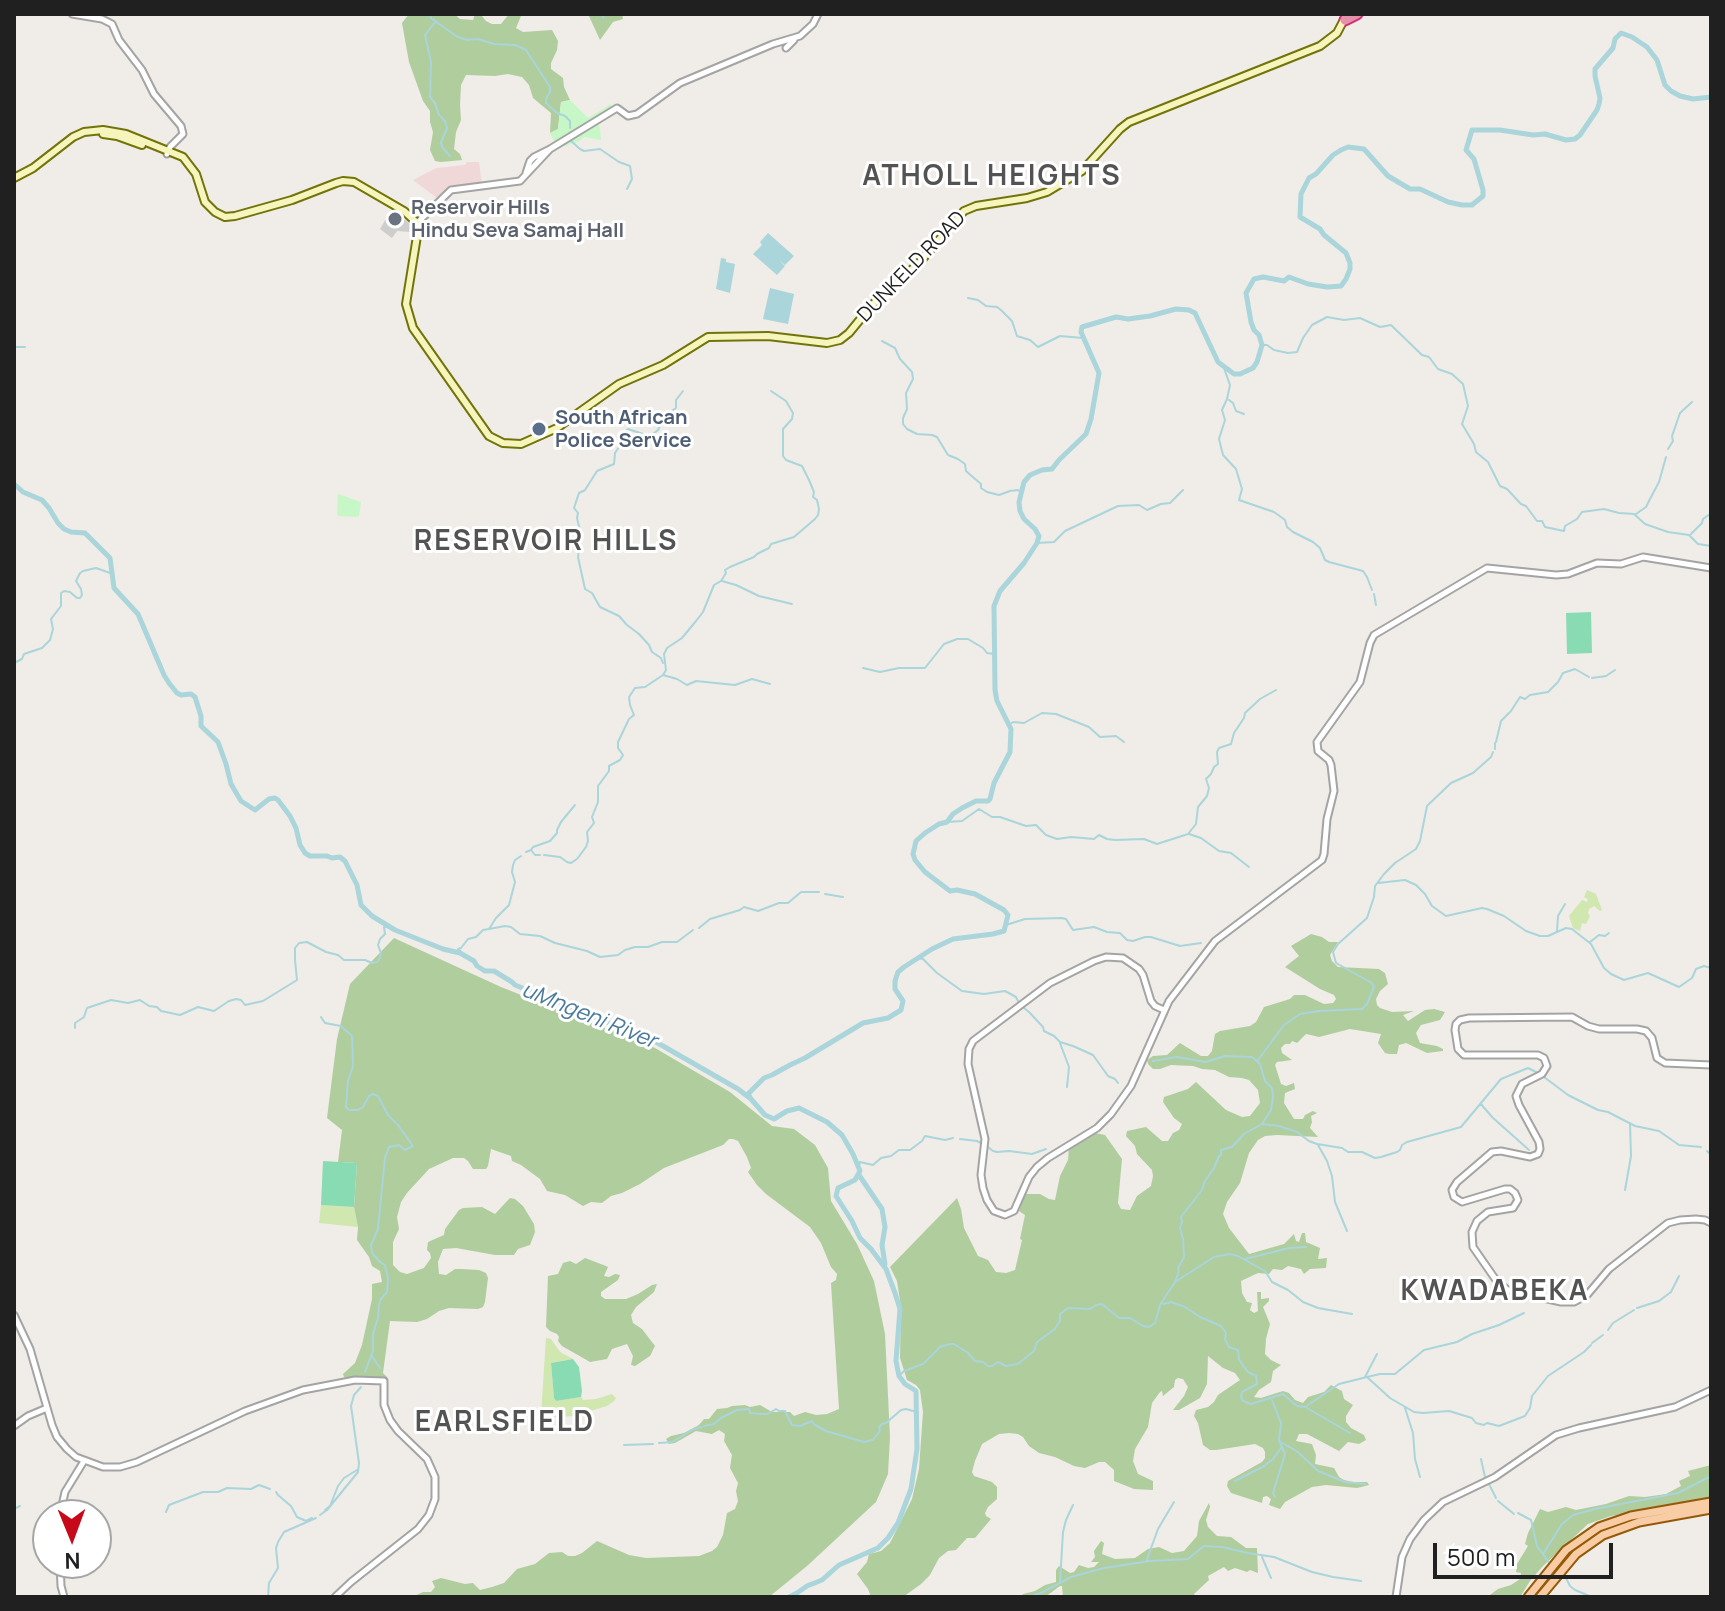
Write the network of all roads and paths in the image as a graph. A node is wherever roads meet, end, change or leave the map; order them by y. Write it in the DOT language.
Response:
graph roads {
  1 [pos="72,14"];
  2 [pos="818,14"];
  3 [pos="1348,15"];
  4 [pos="796,39"];
  5 [pos="786,48"];
  6 [pos="167,152"];
  7 [pos="14,180"];
  8 [pos="419,224"];
  9 [pos="1637,558"];
  10 [pos="1638,565"];
  11 [pos="1711,568"];
  12 [pos="1164,1010"];
  13 [pos="1711,1065"];
  14 [pos="1711,1223"];
  15 [pos="14,1315"];
  16 [pos="1711,1390"];
  17 [pos="47,1408"];
  18 [pos="14,1426"];
  19 [pos="84,1461"];
  20 [pos="63,1499"];
  21 [pos="1711,1502"];
  22 [pos="1711,1509"];
  23 [pos="335,1597"];
  24 [pos="1396,1597"];
  25 [pos="1528,1597"];
  26 [pos="1540,1597"];
  1 -- 6 [label="street"];
  2 -- 4 [label="street"];
  3 -- 8 [label="main road, DUNKELD ROAD"];
  4 -- 5 [label="street"];
  4 -- 8 [label="street"];
  6 -- 7 [label="main road"];
  6 -- 8 [label="main road"];
  9 -- 10 [label="street"];
  9 -- 11 [label="street"];
  9 -- 12 [label="street"];
  12 -- 12 [label="street"];
  13 -- 14 [label="street"];
  15 -- 17 [label="street"];
  16 -- 24 [label="street"];
  17 -- 18 [label="street"];
  17 -- 19 [label="street"];
  19 -- 20 [label="street"];
  19 -- 23 [label="street"];
  21 -- 25 [label="main road"];
  22 -- 26 [label="main road"];
}
